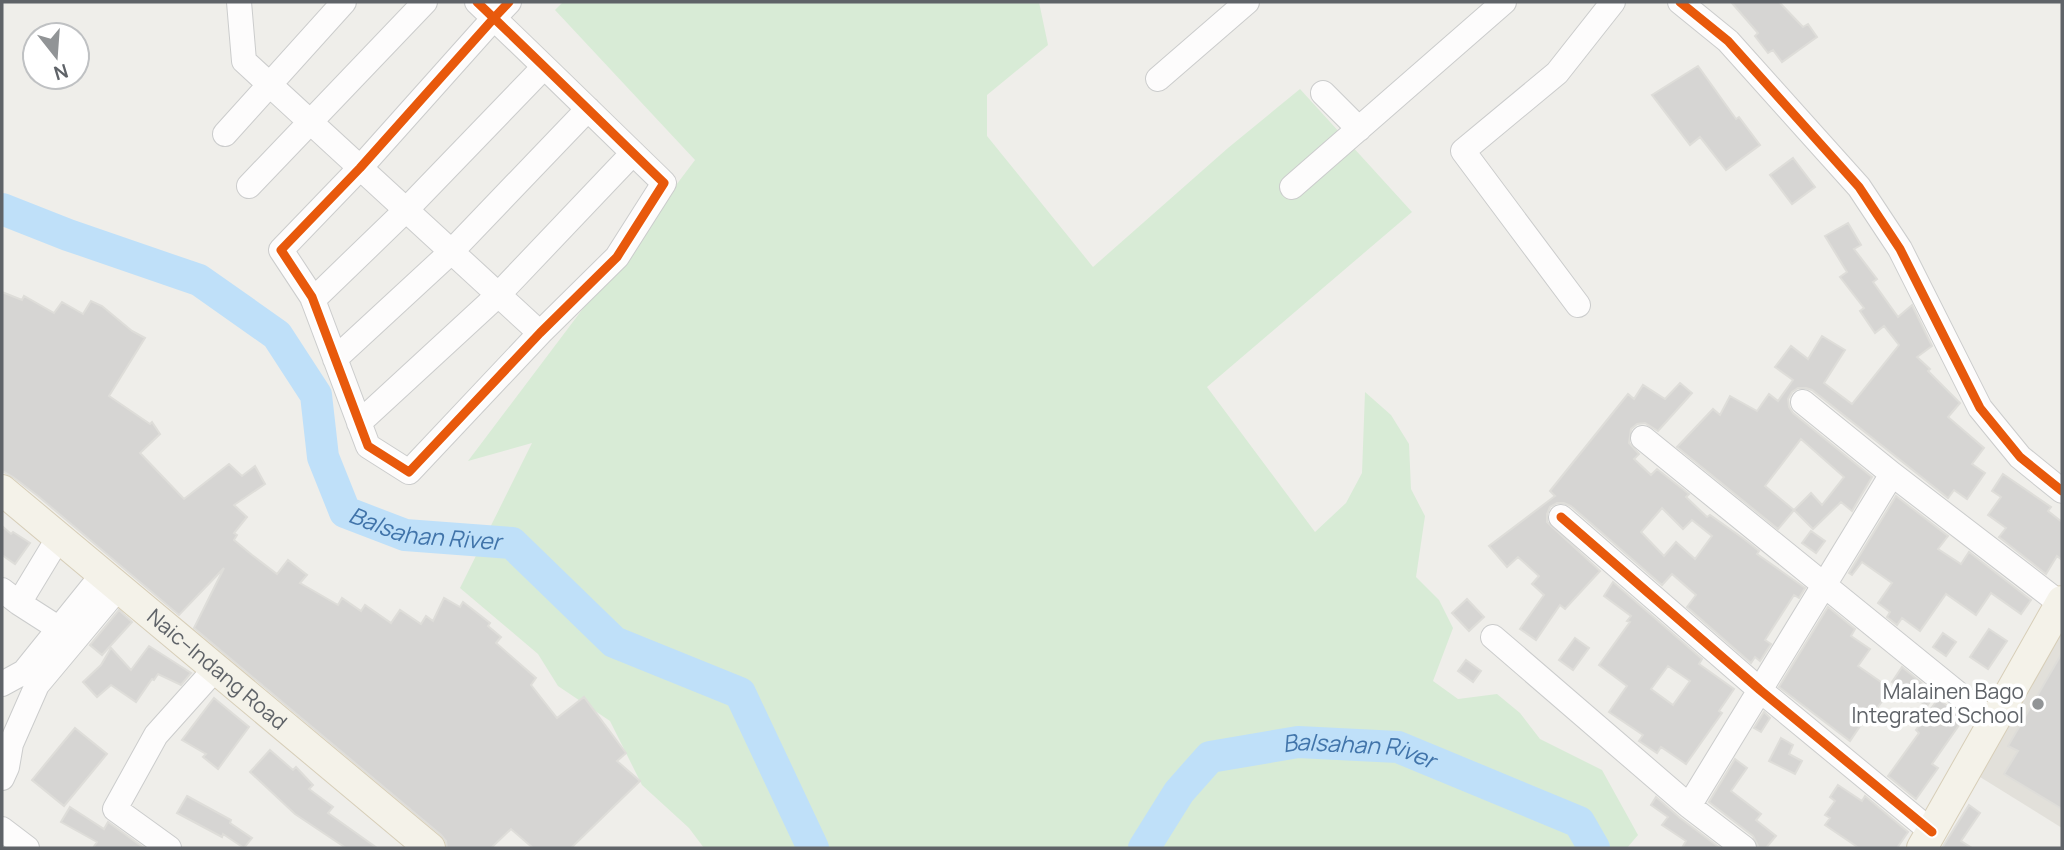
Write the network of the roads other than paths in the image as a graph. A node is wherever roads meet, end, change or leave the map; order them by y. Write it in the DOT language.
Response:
graph roads {
  1 [pos="259,2"];
  2 [pos="344,2"];
  3 [pos="425,2"];
  4 [pos="1247,2"];
  5 [pos="1504,2"];
  6 [pos="1613,2"];
  7 [pos="1680,2"];
  8 [pos="494,7"];
  9 [pos="241,11"];
  10 [pos="544,67"];
  11 [pos="1158,79"];
  12 [pos="269,85"];
  13 [pos="1323,93"];
  14 [pos="588,109"];
  15 [pos="311,123"];
  16 [pos="1359,129"];
  17 [pos="225,134"];
  18 [pos="633,153"];
  19 [pos="360,168"];
  20 [pos="249,186"];
  21 [pos="1292,187"];
  22 [pos="406,210"];
  23 [pos="452,252"];
  24 [pos="498,295"];
  25 [pos="313,300"];
  26 [pos="1578,305"];
  27 [pos="540,333"];
  28 [pos="335,359"];
  29 [pos="1802,402"];
  30 [pos="359,423"];
  31 [pos="1643,438"];
  32 [pos="1892,474"];
  33 [pos="2,490"];
  34 [pos="2062,491"];
  35 [pos="1562,517"];
  36 [pos="59,537"];
  37 [pos="111,581"];
  38 [pos="1823,585"];
  39 [pos="10,596"];
  40 [pos="2061,603"];
  41 [pos="66,636"];
  42 [pos="1493,637"];
  43 [pos="216,668"];
  44 [pos="31,679"];
  45 [pos="2,684"];
  46 [pos="1760,690"];
  47 [pos="1993,722"];
  48 [pos="2,778"];
  49 [pos="1689,806"];
  50 [pos="2,829"];
  51 [pos="1927,840"];
  52 [pos="27,848"];
  53 [pos="169,848"];
  54 [pos="430,848"];
  55 [pos="1744,848"];
  1 -- 9 [label="street"];
  2 -- 12 [label="street"];
  3 -- 15 [label="street"];
  4 -- 11 [label="street"];
  5 -- 16 [label="street"];
  6 -- 26 [label="street"];
  7 -- 34 [label="street"];
  8 -- 10 [label="street"];
  8 -- 19 [label="street"];
  9 -- 12 [label="street"];
  10 -- 14 [label="street"];
  10 -- 22 [label="street"];
  12 -- 15 [label="street"];
  12 -- 17 [label="street"];
  13 -- 16 [label="street"];
  14 -- 18 [label="street"];
  14 -- 23 [label="street"];
  15 -- 19 [label="street"];
  15 -- 20 [label="street"];
  16 -- 21 [label="street"];
  18 -- 24 [label="street"];
  18 -- 27 [label="street"];
  19 -- 22 [label="street"];
  19 -- 25 [label="street"];
  22 -- 23 [label="street"];
  22 -- 25 [label="street"];
  23 -- 24 [label="street"];
  23 -- 28 [label="street"];
  24 -- 27 [label="street"];
  24 -- 30 [label="street"];
  25 -- 28 [label="street"];
  27 -- 30 [label="street"];
  28 -- 30 [label="street"];
  29 -- 32 [label="street"];
  31 -- 38 [label="street"];
  32 -- 38 [label="street"];
  32 -- 40 [label="street"];
  33 -- 36 [label="main road, Naic–Indang Road"];
  35 -- 46 [label="street"];
  36 -- 37 [label="main road, Naic–Indang Road"];
  36 -- 39 [label="street"];
  37 -- 41 [label="street"];
  37 -- 43 [label="main road, Naic–Indang Road"];
  38 -- 46 [label="street"];
  38 -- 47 [label="street"];
  39 -- 41 [label="street"];
  40 -- 47 [label="main road"];
  41 -- 44 [label="street"];
  42 -- 49 [label="street"];
  43 -- 53 [label="street"];
  43 -- 54 [label="main road, Naic–Indang Road"];
  44 -- 45 [label="street"];
  44 -- 48 [label="street"];
  46 -- 49 [label="street"];
  46 -- 51 [label="street"];
  47 -- 51 [label="main road"];
  49 -- 55 [label="street"];
  50 -- 52 [label="street"];
}
